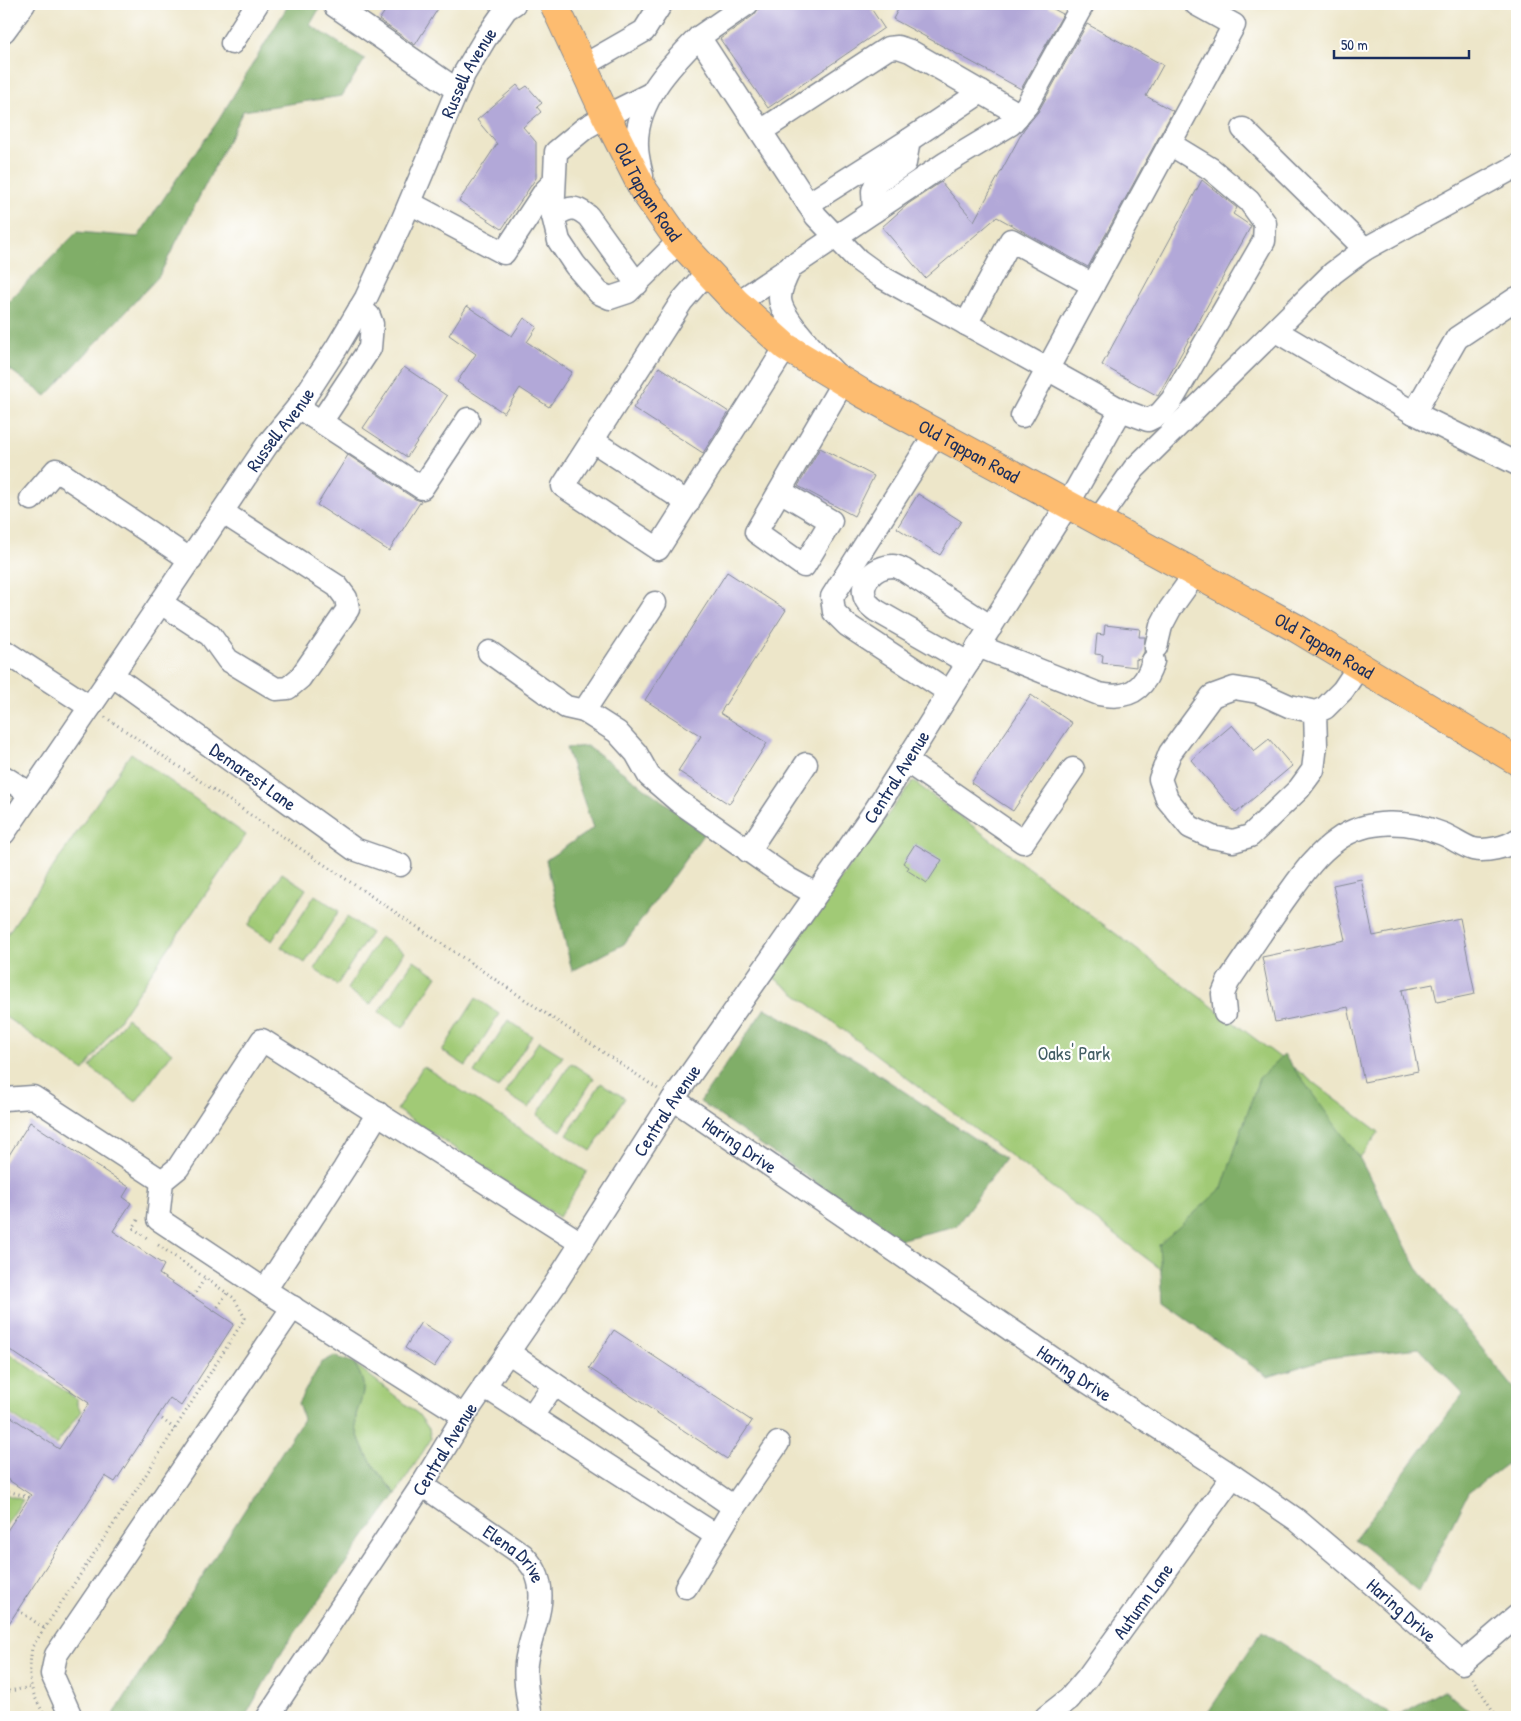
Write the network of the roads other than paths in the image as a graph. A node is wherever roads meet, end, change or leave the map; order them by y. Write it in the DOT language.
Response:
graph roads {
  1 [pos="24,4"];
  2 [pos="257,4"];
  3 [pos="514,4"];
  4 [pos="554,4"];
  5 [pos="661,4"];
  6 [pos="748,4"];
  7 [pos="1083,4"];
  8 [pos="1196,4"];
  9 [pos="335,6"];
  10 [pos="4,31"];
  11 [pos="699,37"];
  12 [pos="232,43"];
  13 [pos="583,66"];
  14 [pos="457,90"];
  15 [pos="981,92"];
  16 [pos="650,94"];
  17 [pos="606,116"];
  18 [pos="1017,117"];
  19 [pos="1243,130"];
  20 [pos="760,131"];
  21 [pos="909,140"];
  22 [pos="1170,144"];
  23 [pos="1517,166"];
  24 [pos="554,182"];
  25 [pos="644,191"];
  26 [pos="410,203"];
  27 [pos="808,204"];
  28 [pos="874,211"];
  29 [pos="553,216"];
  30 [pos="835,237"];
  31 [pos="679,241"];
  32 [pos="1366,249"];
  33 [pos="792,265"];
  34 [pos="708,271"];
  35 [pos="637,284"];
  36 [pos="1093,285"];
  37 [pos="1517,298"];
  38 [pos="737,303"];
  39 [pos="360,308"];
  40 [pos="966,324"];
  41 [pos="1276,331"];
  42 [pos="786,348"];
  43 [pos="1047,369"];
  44 [pos="843,382"];
  45 [pos="298,407"];
  46 [pos="1121,410"];
  47 [pos="1414,413"];
  48 [pos="1022,416"];
  49 [pos="468,419"];
  50 [pos="322,422"];
  51 [pos="936,433"];
  52 [pos="593,440"];
  53 [pos="1517,464"];
  54 [pos="780,491"];
  55 [pos="31,499"];
  56 [pos="688,503"];
  57 [pos="1068,504"];
  58 [pos="222,512"];
  59 [pos="1098,520"];
  60 [pos="190,560"];
  61 [pos="1195,574"];
  62 [pos="161,603"];
  63 [pos="655,603"];
  64 [pos="991,627"];
  65 [pos="4,652"];
  66 [pos="490,652"];
  67 [pos="973,655"];
  68 [pos="1359,666"];
  69 [pos="112,675"];
  70 [pos="949,692"];
  71 [pos="90,707"];
  72 [pos="584,711"];
  73 [pos="1315,712"];
  74 [pos="1516,756"];
  75 [pos="906,760"];
  76 [pos="806,764"];
  77 [pos="1073,769"];
  78 [pos="4,777"];
  79 [pos="31,794"];
  80 [pos="4,833"];
  81 [pos="1517,840"];
  82 [pos="748,851"];
  83 [pos="400,864"];
  84 [pos="816,894"];
  85 [pos="1225,1013"];
  86 [pos="4,1099"];
  87 [pos="673,1099"];
  88 [pos="378,1113"];
  89 [pos="162,1181"];
  90 [pos="582,1243"];
  91 [pos="265,1290"];
  92 [pos="293,1307"];
  93 [pos="508,1352"];
  94 [pos="554,1384"];
  95 [pos="484,1386"];
  96 [pos="464,1416"];
  97 [pos="532,1416"];
  98 [pos="639,1442"];
  99 [pos="778,1443"];
  100 [pos="619,1473"];
  101 [pos="1232,1476"];
  102 [pos="422,1485"];
  103 [pos="734,1507"];
  104 [pos="717,1536"];
  105 [pos="686,1588"];
  106 [pos="1517,1616"];
  107 [pos="71,1717"];
  108 [pos="268,1717"];
  109 [pos="531,1717"];
  110 [pos="1046,1717"];
  1 -- 10 [label="street"];
  2 -- 12 [label="street"];
  3 -- 14 [label="street, Russell Avenue"];
  4 -- 13 [label="main road, Old Tappan Road"];
  5 -- 13 [label="street"];
  6 -- 11 [label="street"];
  7 -- 18 [label="street"];
  8 -- 22 [label="street"];
  9 -- 14 [label="street"];
  11 -- 16 [label="street"];
  11 -- 20 [label="street"];
  13 -- 17 [label="main road, Old Tappan Road"];
  14 -- 26 [label="street, Russell Avenue"];
  15 -- 18 [label="street"];
  15 -- 20 [label="street"];
  15 -- 21 [label="street"];
  16 -- 17 [label="street"];
  16 -- 25 [label="street"];
  17 -- 24 [label="street"];
  17 -- 25 [label="main road, Old Tappan Road"];
  18 -- 28 [label="street"];
  19 -- 32 [label="street"];
  20 -- 27 [label="street"];
  21 -- 27 [label="street"];
  21 -- 28 [label="street"];
  22 -- 36 [label="street"];
  22 -- 46 [label="street"];
  23 -- 32 [label="street"];
  24 -- 26 [label="street"];
  24 -- 29 [label="street"];
  25 -- 31 [label="main road, Old Tappan Road"];
  26 -- 39 [label="street, Russell Avenue"];
  27 -- 30 [label="street"];
  28 -- 30 [label="street"];
  29 -- 35 [label="street"];
  29 -- 35 [label="street"];
  30 -- 33 [label="street"];
  30 -- 40 [label="street"];
  31 -- 34 [label="main road, Old Tappan Road"];
  31 -- 35 [label="street"];
  32 -- 41 [label="street"];
  33 -- 38 [label="street"];
  33 -- 44 [label="street"];
  34 -- 38 [label="main road, Old Tappan Road"];
  34 -- 52 [label="street"];
  36 -- 40 [label="street"];
  36 -- 43 [label="street"];
  37 -- 47 [label="street"];
  38 -- 42 [label="main road, Old Tappan Road"];
  39 -- 45 [label="street, Russell Avenue"];
  39 -- 50 [label="street"];
  40 -- 43 [label="street"];
  41 -- 47 [label="street"];
  41 -- 59 [label="street"];
  42 -- 44 [label="main road, Old Tappan Road"];
  42 -- 56 [label="street"];
  43 -- 46 [label="street"];
  43 -- 48 [label="street"];
  44 -- 51 [label="main road, Old Tappan Road"];
  44 -- 54 [label="street"];
  45 -- 50 [label="street"];
  45 -- 58 [label="street, Russell Avenue"];
  46 -- 57 [label="street, Central Avenue"];
  47 -- 53 [label="street"];
  49 -- 50 [label="street"];
  51 -- 57 [label="main road, Old Tappan Road"];
  51 -- 70 [label="street"];
  52 -- 56 [label="street"];
  52 -- 56 [label="street"];
  55 -- 60 [label="street"];
  57 -- 59 [label="main road, Old Tappan Road"];
  57 -- 64 [label="street, Central Avenue"];
  58 -- 60 [label="street, Russell Avenue"];
  58 -- 62 [label="street"];
  59 -- 61 [label="main road, Old Tappan Road"];
  60 -- 62 [label="street, Russell Avenue"];
  61 -- 67 [label="street"];
  61 -- 68 [label="main road, Old Tappan Road"];
  62 -- 69 [label="street, Russell Avenue"];
  63 -- 72 [label="street"];
  64 -- 67 [label="street, Central Avenue"];
  64 -- 67 [label="street"];
  65 -- 71 [label="street"];
  66 -- 72 [label="street"];
  67 -- 70 [label="street, Central Avenue"];
  68 -- 73 [label="street"];
  68 -- 74 [label="main road, Old Tappan Road"];
  69 -- 71 [label="street, Russell Avenue"];
  69 -- 83 [label="street, Demarest Lane"];
  70 -- 75 [label="street, Central Avenue"];
  71 -- 79 [label="street, Russell Avenue"];
  72 -- 82 [label="street"];
  73 -- 73 [label="street"];
  75 -- 77 [label="street"];
  75 -- 84 [label="street, Central Avenue"];
  76 -- 82 [label="street"];
  78 -- 79 [label="street"];
  79 -- 80 [label="street, Russell Avenue"];
  81 -- 85 [label="street"];
  82 -- 84 [label="street"];
  84 -- 87 [label="street, Central Avenue"];
  86 -- 89 [label="street"];
  87 -- 90 [label="street, Central Avenue"];
  87 -- 101 [label="street, Haring Drive"];
  88 -- 89 [label="street"];
  88 -- 90 [label="street"];
  88 -- 91 [label="street"];
  89 -- 91 [label="street"];
  90 -- 93 [label="street, Central Avenue"];
  91 -- 92 [label="street"];
  92 -- 96 [label="street"];
  92 -- 107 [label="street"];
  93 -- 94 [label="street"];
  93 -- 95 [label="street, Central Avenue"];
  94 -- 97 [label="street"];
  94 -- 98 [label="street"];
  95 -- 96 [label="street, Central Avenue"];
  95 -- 97 [label="street"];
  96 -- 102 [label="street, Central Avenue"];
  97 -- 100 [label="street"];
  98 -- 100 [label="street"];
  98 -- 103 [label="street"];
  99 -- 103 [label="street"];
  100 -- 104 [label="street"];
  101 -- 106 [label="street, Haring Drive"];
  101 -- 110 [label="street, Autumn Lane"];
  102 -- 108 [label="street, Central Avenue"];
  102 -- 109 [label="street, Elena Drive"];
  103 -- 104 [label="street"];
  104 -- 105 [label="street"];
}
